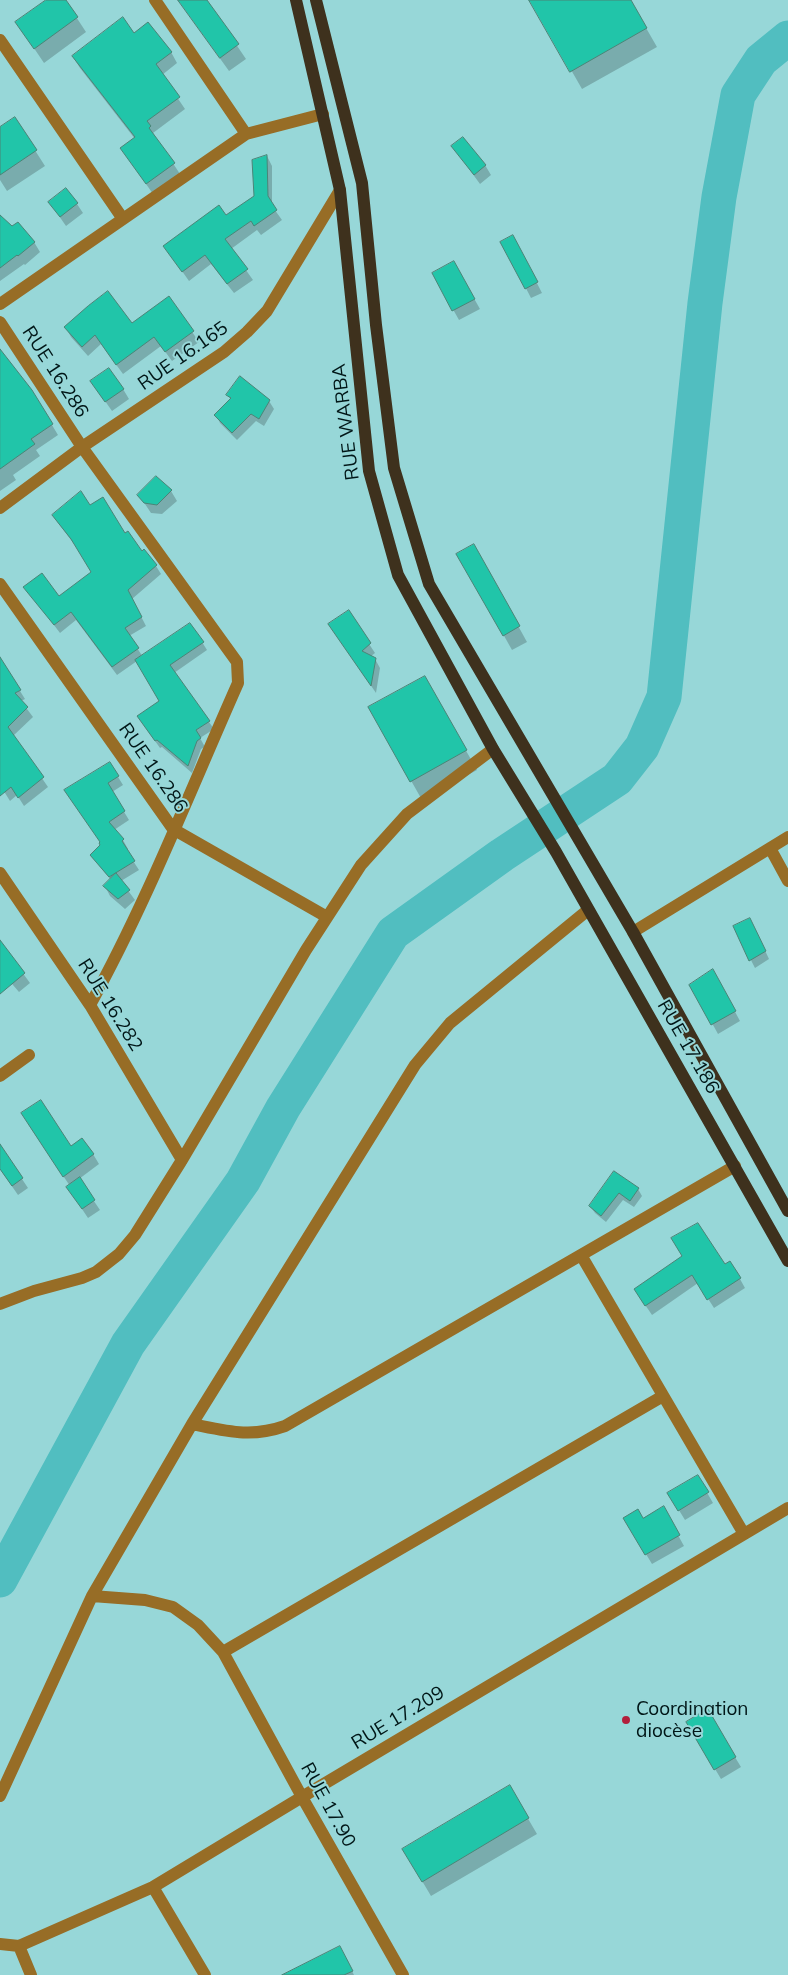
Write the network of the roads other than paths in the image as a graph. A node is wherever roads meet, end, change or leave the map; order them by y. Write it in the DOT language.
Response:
graph roads {
  1 [pos="155,0"];
  2 [pos="296,0"];
  3 [pos="316,0"];
  4 [pos="0,40"];
  5 [pos="323,114"];
  6 [pos="246,134"];
  7 [pos="340,190"];
  8 [pos="124,219"];
  9 [pos="0,304"];
  10 [pos="0,322"];
  11 [pos="82,447"];
  12 [pos="0,508"];
  13 [pos="0,584"];
  14 [pos="493,749"];
  15 [pos="173,829"];
  16 [pos="788,838"];
  17 [pos="770,848"];
  18 [pos="556,852"];
  19 [pos="2,878"];
  20 [pos="788,881"];
  21 [pos="588,910"];
  22 [pos="327,918"];
  23 [pos="633,932"];
  24 [pos="90,1005"];
  25 [pos="30,1055"];
  26 [pos="0,1076"];
  27 [pos="182,1160"];
  28 [pos="735,1166"];
  29 [pos="788,1211"];
  30 [pos="582,1255"];
  31 [pos="788,1261"];
  32 [pos="0,1304"];
  33 [pos="663,1396"];
  34 [pos="192,1424"];
  35 [pos="788,1508"];
  36 [pos="744,1534"];
  37 [pos="92,1596"];
  38 [pos="223,1652"];
  39 [pos="0,1796"];
  40 [pos="302,1797"];
  41 [pos="153,1887"];
  42 [pos="0,1944"];
  43 [pos="19,1946"];
  44 [pos="31,1975"];
  45 [pos="205,1975"];
  46 [pos="403,1975"];
  1 -- 6 [label="street"];
  2 -- 5 [label="main road, RUE WARBA"];
  3 -- 23 [label="main road"];
  4 -- 8 [label="street"];
  5 -- 6 [label="street"];
  5 -- 7 [label="main road, RUE WARBA"];
  6 -- 8 [label="street"];
  7 -- 11 [label="street, RUE 16.165"];
  7 -- 14 [label="main road, RUE WARBA"];
  8 -- 9 [label="street"];
  10 -- 11 [label="street, RUE 16.286"];
  11 -- 12 [label="street, RUE 16.165"];
  11 -- 15 [label="street, RUE 16.286"];
  13 -- 15 [label="street, RUE 16.286"];
  14 -- 18 [label="main road, RUE WARBA"];
  14 -- 22 [label="street"];
  15 -- 22 [label="street, RUE 16.286"];
  15 -- 24 [label="street"];
  16 -- 17 [label="street"];
  17 -- 20 [label="street"];
  17 -- 23 [label="street"];
  18 -- 21 [label="main road, RUE 17.186"];
  19 -- 24 [label="street, RUE 16.282"];
  21 -- 28 [label="main road, RUE 17.186"];
  21 -- 34 [label="street"];
  22 -- 27 [label="street"];
  23 -- 29 [label="main road"];
  24 -- 27 [label="street, RUE 16.282"];
  25 -- 26 [label="street"];
  27 -- 32 [label="street"];
  28 -- 30 [label="street"];
  28 -- 31 [label="main road, RUE 17.186"];
  30 -- 33 [label="street"];
  30 -- 34 [label="street"];
  33 -- 36 [label="street"];
  33 -- 38 [label="street"];
  34 -- 37 [label="street"];
  35 -- 36 [label="street, RUE 17.209"];
  36 -- 40 [label="street, RUE 17.209"];
  37 -- 38 [label="street, RUE 17.90"];
  37 -- 39 [label="street"];
  38 -- 40 [label="street, RUE 17.90"];
  40 -- 41 [label="street, RUE 17.209"];
  40 -- 46 [label="street, RUE 17.90"];
  41 -- 43 [label="street, RUE 17.209"];
  41 -- 45 [label="street"];
  42 -- 43 [label="street"];
  43 -- 44 [label="street"];
}
